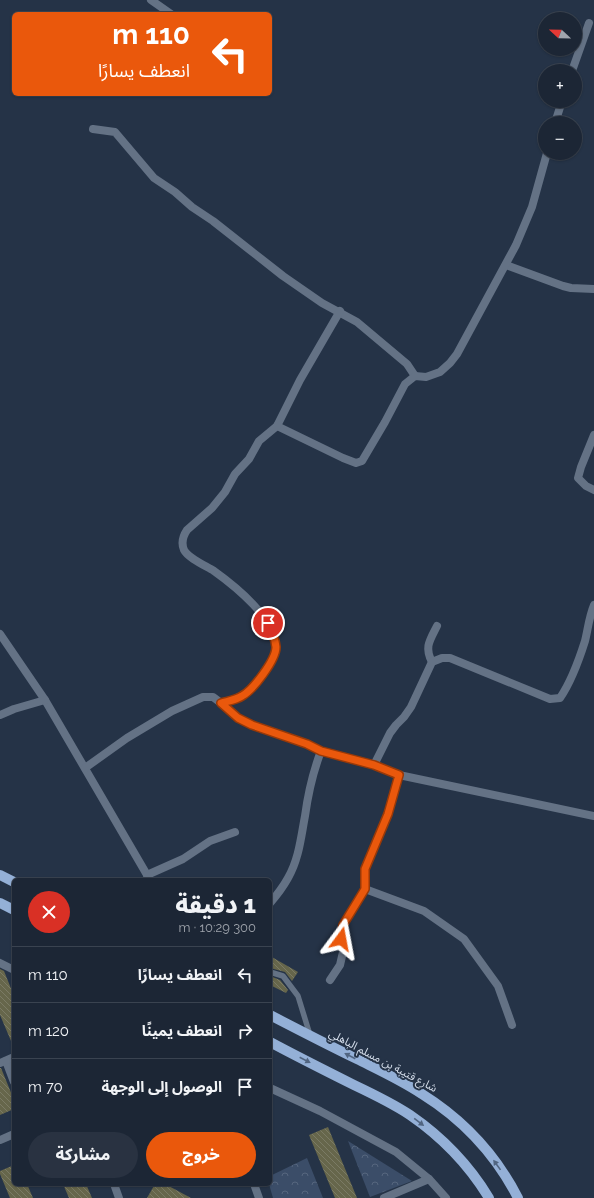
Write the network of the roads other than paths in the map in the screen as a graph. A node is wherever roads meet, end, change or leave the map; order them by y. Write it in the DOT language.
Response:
graph roads {
  1 [pos="151,0"];
  2 [pos="168,12"];
  3 [pos="589,24"];
  4 [pos="575,64"];
  5 [pos="93,129"];
  6 [pos="545,160"];
  7 [pos="506,265"];
  8 [pos="594,289"];
  9 [pos="340,311"];
  10 [pos="415,376"];
  11 [pos="277,426"];
  12 [pos="594,435"];
  13 [pos="594,490"];
  14 [pos="594,605"];
  15 [pos="437,626"];
  16 [pos="0,634"];
  17 [pos="432,662"];
  18 [pos="45,700"];
  19 [pos="221,703"];
  20 [pos="0,715"];
  21 [pos="321,751"];
  22 [pos="374,765"];
  23 [pos="85,768"];
  24 [pos="399,775"];
  25 [pos="594,816"];
  26 [pos="235,832"];
  27 [pos="0,875"];
  28 [pos="148,877"];
  29 [pos="12,881"];
  30 [pos="365,889"];
  31 [pos="272,899"];
  32 [pos="0,903"];
  33 [pos="12,909"];
  34 [pos="0,963"];
  35 [pos="12,969"];
  36 [pos="272,973"];
  37 [pos="330,980"];
  38 [pos="272,1016"];
  39 [pos="512,1025"];
  40 [pos="310,1036"];
  41 [pos="272,1043"];
  42 [pos="3,1062"];
  43 [pos="12,1078"];
  44 [pos="272,1089"];
  45 [pos="12,1135"];
  46 [pos="0,1140"];
  47 [pos="429,1179"];
  48 [pos="115,1186"];
  49 [pos="255,1186"];
  50 [pos="119,1198"];
  51 [pos="259,1198"];
  52 [pos="384,1198"];
  53 [pos="446,1198"];
  54 [pos="489,1198"];
  55 [pos="518,1198"];
  1 -- 2 [label="street"];
  3 -- 4 [label="street"];
  5 -- 9 [label="street"];
  6 -- 7 [label="street"];
  7 -- 8 [label="street"];
  7 -- 10 [label="street"];
  9 -- 10 [label="street"];
  9 -- 11 [label="street"];
  10 -- 11 [label="street"];
  11 -- 19 [label="street"];
  12 -- 13 [label="street"];
  14 -- 17 [label="street"];
  15 -- 17 [label="street"];
  16 -- 18 [label="street"];
  17 -- 22 [label="street"];
  18 -- 20 [label="street"];
  18 -- 23 [label="street"];
  19 -- 21 [label="street"];
  19 -- 23 [label="street"];
  21 -- 22 [label="street"];
  21 -- 31 [label="street"];
  22 -- 24 [label="street"];
  23 -- 28 [label="street"];
  24 -- 25 [label="street"];
  24 -- 30 [label="street"];
  26 -- 28 [label="street"];
  27 -- 29 [label="main road"];
  30 -- 37 [label="street"];
  30 -- 39 [label="street"];
  32 -- 33 [label="main road"];
  34 -- 35 [label="street"];
  36 -- 40 [label="lane"];
  38 -- 40 [label="main road, شارع قتيبة بن مسلم الباهلي"];
  55 -- 40 [label="main road, شارع قتيبة بن مسلم الباهلي, one-way"];
  41 -- 54 [label="main road, one-way"];
  42 -- 43 [label="street"];
  44 -- 47 [label="street"];
  45 -- 46 [label="street"];
  47 -- 52 [label="street"];
  47 -- 53 [label="street"];
  48 -- 50 [label="street"];
  49 -- 51 [label="street"];
}
